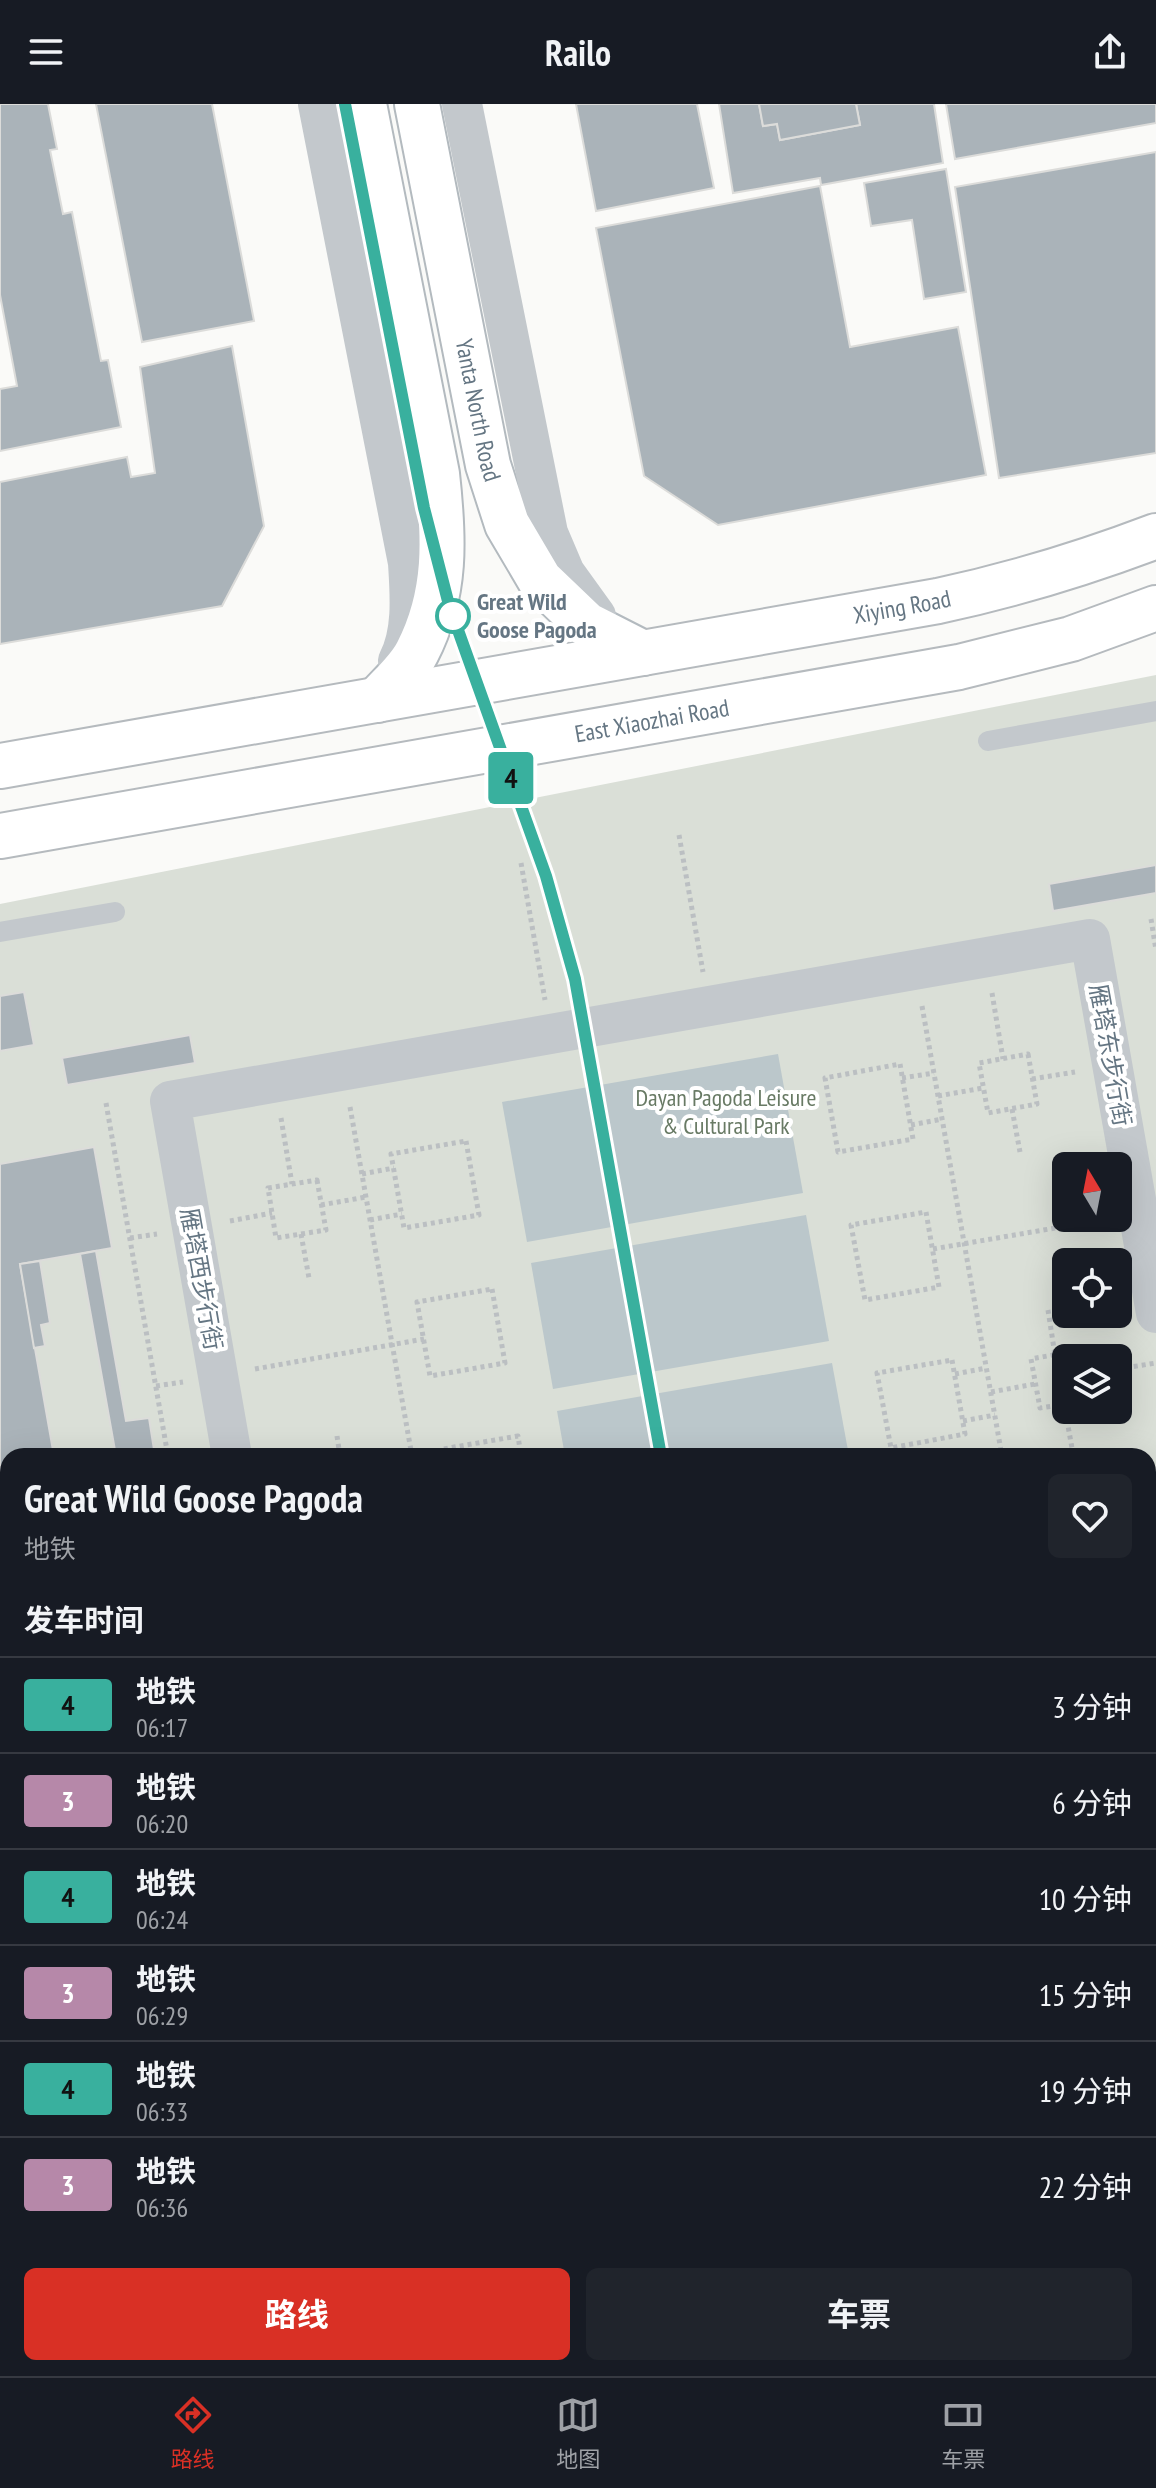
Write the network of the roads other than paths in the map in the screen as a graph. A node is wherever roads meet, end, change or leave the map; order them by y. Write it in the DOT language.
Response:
graph roads {
  1 [pos="318,104"];
  2 [pos="364,104"];
  3 [pos="417,104"];
  4 [pos="462,104"];
  5 [pos="1156,536"];
  6 [pos="1156,608"];
  7 [pos="643,653"];
  8 [pos="377,700"];
  9 [pos="1156,711"];
  10 [pos="988,741"];
  11 [pos="0,766"];
  12 [pos="0,836"];
  13 [pos="115,912"];
  14 [pos="0,932"];
  15 [pos="170,1101"];
  16 [pos="1156,1313"];
  17 [pos="231,1448"];
  1 -- 8 [label="street"];
  2 -- 8 [label="main road"];
  3 -- 7 [label="main road, Yanta North Road"];
  4 -- 7 [label="street"];
  5 -- 7 [label="main road, Xiying Road"];
  6 -- 12 [label="main road, East Xiaozhai Road"];
  7 -- 8 [label="main road"];
  8 -- 11 [label="main road"];
  9 -- 10 [label="lane"];
  13 -- 14 [label="lane"];
  15 -- 16 [label="street, 雁塔东步行街"];
  15 -- 17 [label="street, 雁塔西步行街"];
}
